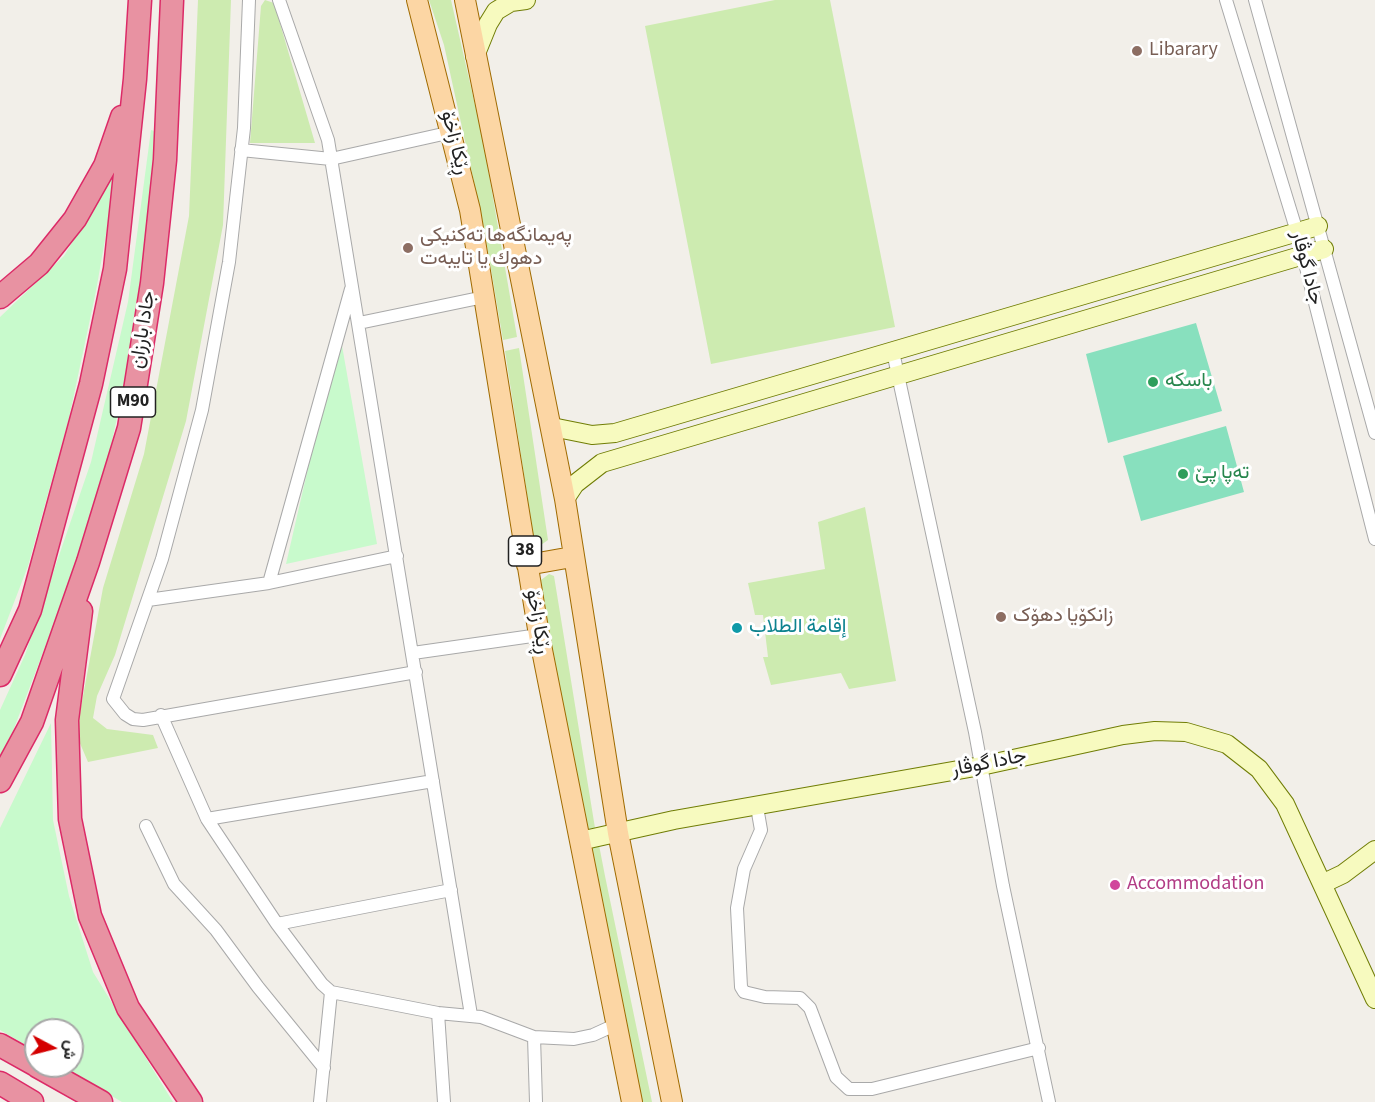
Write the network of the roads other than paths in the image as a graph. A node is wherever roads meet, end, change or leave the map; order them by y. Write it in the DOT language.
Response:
graph roads {
  1 [pos="140,0"];
  2 [pos="172,0"];
  3 [pos="249,0"];
  4 [pos="279,0"];
  5 [pos="417,0"];
  6 [pos="465,0"];
  7 [pos="526,0"];
  8 [pos="1226,0"];
  9 [pos="1255,0"];
  10 [pos="495,5"];
  11 [pos="475,56"];
  12 [pos="135,79"];
  13 [pos="452,132"];
  14 [pos="241,150"];
  15 [pos="331,159"];
  16 [pos="1318,226"];
  17 [pos="1297,232"];
  18 [pos="1324,249"];
  19 [pos="1303,255"];
  20 [pos="353,284"];
  21 [pos="0,297"];
  22 [pos="484,297"];
  23 [pos="359,322"];
  24 [pos="893,352"];
  25 [pos="898,375"];
  26 [pos="1373,419"];
  27 [pos="552,427"];
  28 [pos="615,433"];
  29 [pos="1375,433"];
  30 [pos="623,457"];
  31 [pos="565,499"];
  32 [pos="1375,539"];
  33 [pos="397,556"];
  34 [pos="572,557"];
  35 [pos="88,562"];
  36 [pos="527,565"];
  37 [pos="269,583"];
  38 [pos="148,600"];
  39 [pos="538,635"];
  40 [pos="413,653"];
  41 [pos="416,672"];
  42 [pos="0,675"];
  43 [pos="161,715"];
  44 [pos="981,766"];
  45 [pos="433,780"];
  46 [pos="0,782"];
  47 [pos="757,807"];
  48 [pos="207,819"];
  49 [pos="146,826"];
  50 [pos="618,833"];
  51 [pos="580,841"];
  52 [pos="1375,850"];
  53 [pos="1322,884"];
  54 [pos="451,890"];
  55 [pos="277,924"];
  56 [pos="331,992"];
  57 [pos="1375,999"];
  58 [pos="438,1013"];
  59 [pos="471,1015"];
  60 [pos="617,1024"];
  61 [pos="534,1037"];
  62 [pos="0,1045"];
  63 [pos="1039,1048"];
  64 [pos="24,1059"];
  65 [pos="324,1068"];
  66 [pos="58,1078"];
  67 [pos="0,1083"];
  68 [pos="32,1102"];
  69 [pos="101,1102"];
  70 [pos="191,1102"];
  71 [pos="320,1102"];
  72 [pos="444,1102"];
  73 [pos="536,1102"];
  74 [pos="632,1102"];
  75 [pos="672,1102"];
  76 [pos="1049,1102"];
  1 -- 12 [label="highway, جادا بارزان / M90"];
  2 -- 35 [label="highway, جادا بارزان / M90"];
  3 -- 14 [label="street"];
  4 -- 15 [label="street"];
  5 -- 13 [label="main road, ڕێکا زاخۆ / 38"];
  6 -- 11 [label="main road, ڕێکا زاخۆ / 38"];
  7 -- 10 [label="street"];
  8 -- 17 [label="street, جادا گوڤار"];
  9 -- 16 [label="street, جادا گوڤار"];
  10 -- 11 [label="street"];
  11 -- 27 [label="main road, ڕێکا زاخۆ / 38"];
  12 -- 21 [label="highway"];
  12 -- 42 [label="highway, جادا بارزان / M90"];
  13 -- 15 [label="street"];
  13 -- 22 [label="main road, ڕێکا زاخۆ / 38"];
  14 -- 15 [label="street"];
  14 -- 38 [label="street"];
  15 -- 20 [label="street"];
  16 -- 17 [label="street"];
  16 -- 18 [label="street, جادا گوڤار"];
  17 -- 19 [label="street, جادا گوڤار"];
  17 -- 24 [label="street"];
  18 -- 19 [label="street"];
  18 -- 26 [label="street, جادا گوڤار"];
  19 -- 25 [label="street"];
  19 -- 32 [label="street, جادا گوڤار"];
  20 -- 23 [label="street"];
  20 -- 37 [label="street"];
  22 -- 23 [label="street"];
  22 -- 36 [label="main road, ڕێکا زاخۆ / 38"];
  23 -- 33 [label="street"];
  24 -- 25 [label="street"];
  24 -- 28 [label="street"];
  25 -- 30 [label="street"];
  25 -- 44 [label="street"];
  26 -- 29 [label="street, جادا گوڤار"];
  27 -- 28 [label="street"];
  27 -- 31 [label="main road, ڕێکا زاخۆ / 38"];
  28 -- 30 [label="street"];
  30 -- 31 [label="street"];
  31 -- 34 [label="main road, ڕێکا زاخۆ / 38"];
  33 -- 37 [label="street"];
  33 -- 40 [label="street"];
  34 -- 36 [label="main road"];
  34 -- 50 [label="main road, ڕێکا زاخۆ / 38"];
  35 -- 46 [label="highway, جادا بارزان / M90"];
  35 -- 70 [label="highway"];
  36 -- 39 [label="main road, ڕێکا زاخۆ / 38"];
  37 -- 38 [label="street"];
  38 -- 43 [label="street"];
  39 -- 40 [label="street"];
  39 -- 51 [label="main road, ڕێکا زاخۆ / 38"];
  40 -- 41 [label="street"];
  41 -- 43 [label="street"];
  41 -- 45 [label="street"];
  43 -- 48 [label="street"];
  44 -- 47 [label="street, جادا گوڤار"];
  44 -- 53 [label="street, جادا گوڤار"];
  44 -- 63 [label="street"];
  45 -- 48 [label="street"];
  45 -- 54 [label="street"];
  47 -- 50 [label="street, جادا گوڤار"];
  47 -- 63 [label="street"];
  48 -- 55 [label="street"];
  49 -- 65 [label="street"];
  50 -- 51 [label="street, جادا گوڤار"];
  50 -- 75 [label="main road, ڕێکا زاخۆ / 38"];
  51 -- 60 [label="main road, ڕێکا زاخۆ / 38"];
  52 -- 53 [label="street"];
  53 -- 57 [label="street, جادا گوڤار"];
  54 -- 55 [label="street"];
  54 -- 59 [label="street"];
  55 -- 56 [label="street"];
  56 -- 58 [label="street"];
  56 -- 65 [label="street"];
  58 -- 59 [label="street"];
  58 -- 72 [label="street"];
  59 -- 61 [label="street"];
  60 -- 61 [label="street"];
  60 -- 74 [label="main road, ڕێکا زاخۆ / 38"];
  61 -- 73 [label="street"];
  62 -- 64 [label="highway"];
  63 -- 76 [label="street"];
  65 -- 71 [label="street"];
  66 -- 69 [label="highway"];
  67 -- 68 [label="highway"];
}
